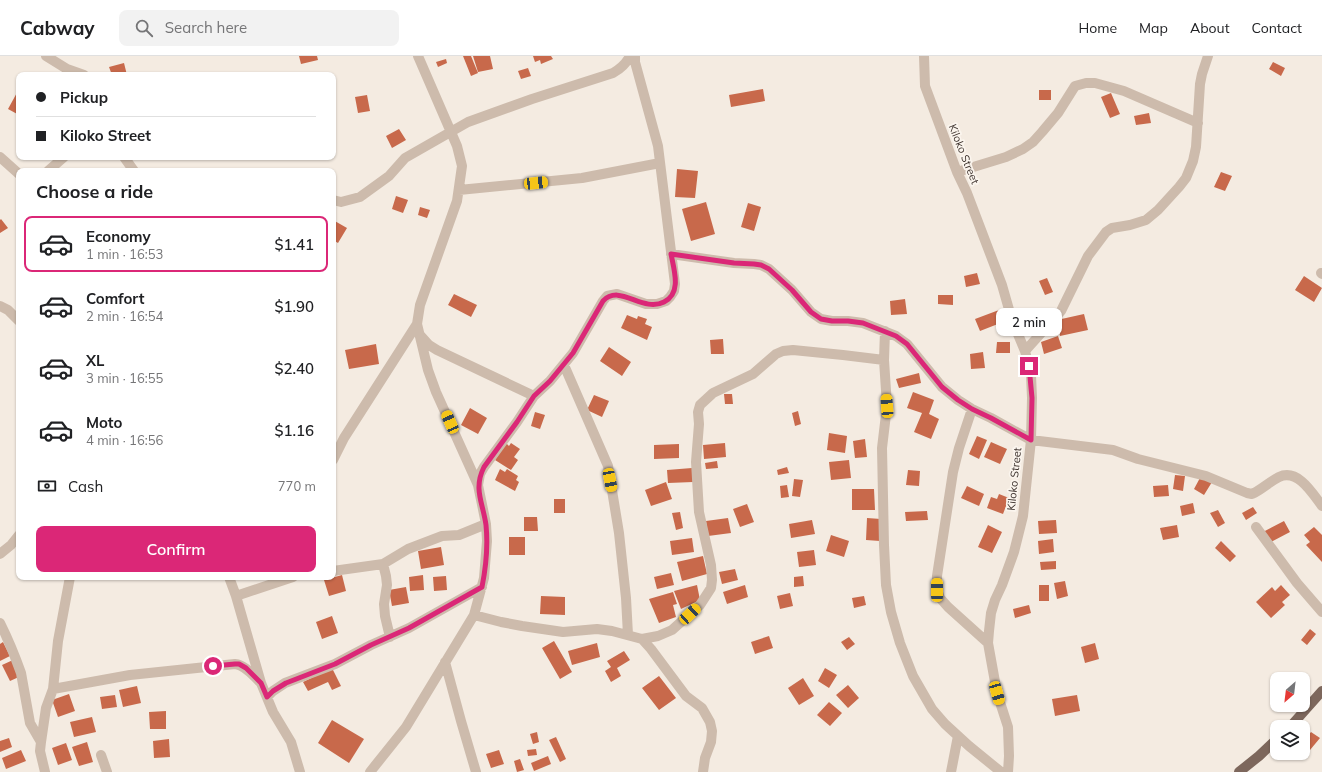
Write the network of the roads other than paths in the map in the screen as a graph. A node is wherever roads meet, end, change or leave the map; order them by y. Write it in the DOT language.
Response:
graph roads {
  1 [pos="46,56"];
  2 [pos="418,56"];
  3 [pos="630,56"];
  4 [pos="635,56"];
  5 [pos="924,56"];
  6 [pos="1208,56"];
  7 [pos="76,72"];
  8 [pos="1198,123"];
  9 [pos="452,132"];
  10 [pos="0,157"];
  11 [pos="61,160"];
  12 [pos="660,163"];
  13 [pos="51,168"];
  14 [pos="16,171"];
  15 [pos="957,172"];
  16 [pos="459,190"];
  17 [pos="336,201"];
  18 [pos="671,254"];
  19 [pos="0,306"];
  20 [pos="16,318"];
  21 [pos="417,324"];
  22 [pos="885,331"];
  23 [pos="419,334"];
  24 [pos="1025,351"];
  25 [pos="884,360"];
  26 [pos="564,365"];
  27 [pos="534,396"];
  28 [pos="972,409"];
  29 [pos="1031,440"];
  30 [pos="336,454"];
  31 [pos="478,485"];
  32 [pos="1322,506"];
  33 [pos="486,524"];
  34 [pos="1256,527"];
  35 [pos="16,539"];
  36 [pos="0,554"];
  37 [pos="383,564"];
  38 [pos="336,571"];
  39 [pos="69,580"];
  40 [pos="229,580"];
  41 [pos="284,580"];
  42 [pos="482,587"];
  43 [pos="236,596"];
  44 [pos="1322,612"];
  45 [pos="474,615"];
  46 [pos="0,623"];
  47 [pos="628,635"];
  48 [pos="390,637"];
  49 [pos="642,639"];
  50 [pos="988,643"];
  51 [pos="445,662"];
  52 [pos="261,683"];
  53 [pos="53,689"];
  54 [pos="1322,691"];
  55 [pos="267,697"];
  56 [pos="1296,720"];
  57 [pos="958,736"];
  58 [pos="41,742"];
  59 [pos="1270,746"];
  60 [pos="101,755"];
  61 [pos="45,772"];
  62 [pos="107,772"];
  63 [pos="300,772"];
  64 [pos="370,772"];
  65 [pos="476,772"];
  66 [pos="703,772"];
  67 [pos="951,772"];
  68 [pos="1001,772"];
  69 [pos="1008,772"];
  70 [pos="1239,772"];
  1 -- 7 [label="street"];
  2 -- 9 [label="street"];
  3 -- 9 [label="street"];
  4 -- 12 [label="street"];
  5 -- 15 [label="street, Kiloko Street"];
  6 -- 8 [label="street"];
  8 -- 15 [label="street"];
  8 -- 24 [label="street"];
  9 -- 16 [label="street"];
  9 -- 17 [label="street"];
  10 -- 14 [label="street"];
  11 -- 13 [label="street"];
  12 -- 16 [label="street"];
  12 -- 18 [label="street"];
  15 -- 24 [label="street, Kiloko Street"];
  16 -- 21 [label="street"];
  18 -- 22 [label="street"];
  18 -- 26 [label="street"];
  19 -- 20 [label="street"];
  21 -- 23 [label="street"];
  21 -- 30 [label="street"];
  22 -- 25 [label="street"];
  22 -- 28 [label="street"];
  23 -- 27 [label="street"];
  23 -- 31 [label="street"];
  24 -- 29 [label="street, Kiloko Street"];
  25 -- 49 [label="street"];
  25 -- 57 [label="street"];
  26 -- 27 [label="street"];
  26 -- 47 [label="street"];
  27 -- 31 [label="street"];
  28 -- 29 [label="street"];
  28 -- 50 [label="street"];
  29 -- 32 [label="street"];
  29 -- 50 [label="street, Kiloko Street"];
  31 -- 33 [label="street"];
  33 -- 37 [label="street"];
  33 -- 42 [label="street"];
  34 -- 44 [label="street"];
  35 -- 36 [label="street"];
  37 -- 38 [label="street"];
  37 -- 48 [label="street"];
  39 -- 53 [label="street"];
  40 -- 43 [label="street"];
  41 -- 43 [label="street"];
  42 -- 45 [label="street"];
  42 -- 48 [label="street"];
  43 -- 52 [label="street"];
  45 -- 47 [label="street"];
  45 -- 51 [label="street"];
  46 -- 58 [label="street"];
  47 -- 49 [label="street"];
  48 -- 55 [label="street"];
  49 -- 66 [label="street"];
  50 -- 69 [label="street, Kiloko Street"];
  51 -- 64 [label="street"];
  51 -- 65 [label="street"];
  52 -- 53 [label="street"];
  52 -- 55 [label="street"];
  53 -- 58 [label="street"];
  54 -- 56 [label="main road"];
  55 -- 63 [label="street"];
  57 -- 67 [label="street"];
  57 -- 68 [label="street"];
  58 -- 61 [label="street"];
  59 -- 70 [label="main road"];
  60 -- 62 [label="street"];
}
